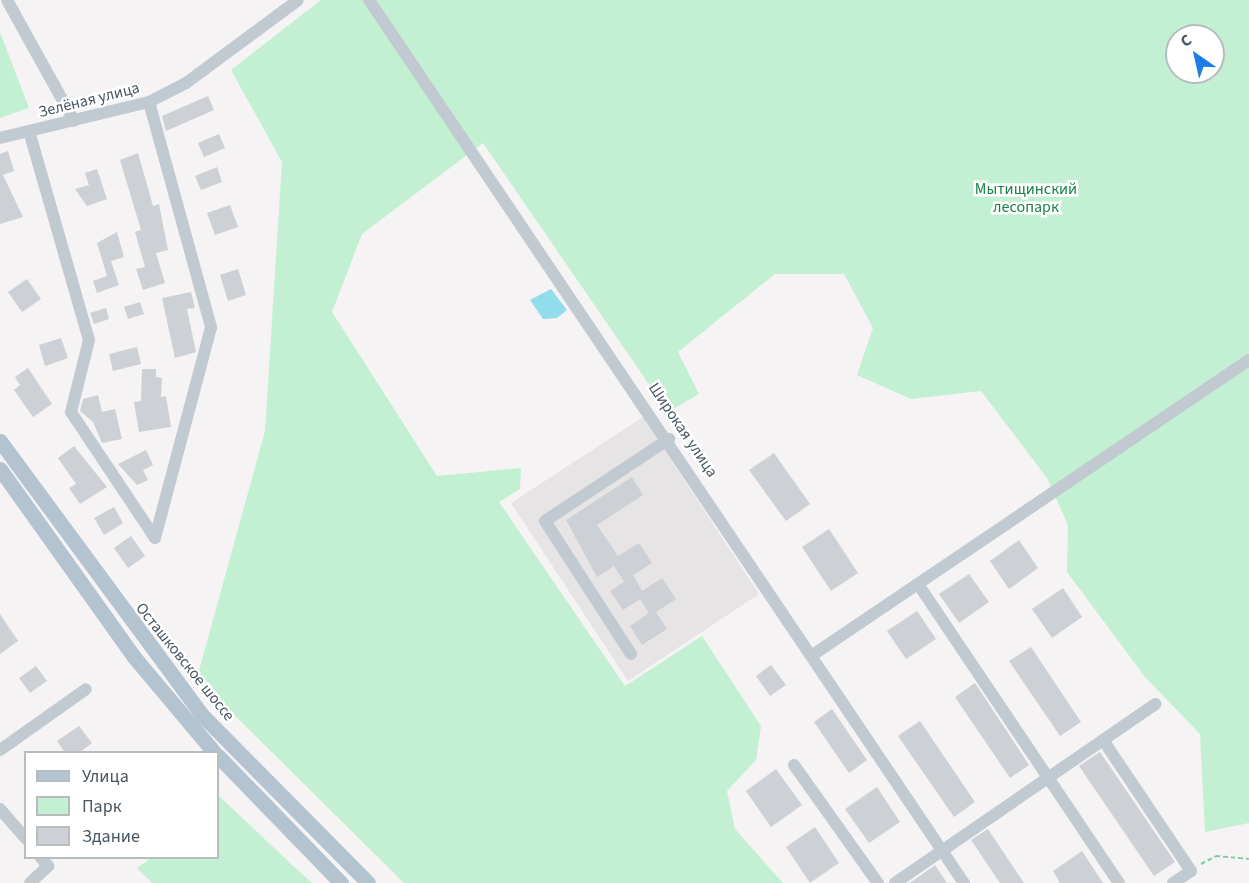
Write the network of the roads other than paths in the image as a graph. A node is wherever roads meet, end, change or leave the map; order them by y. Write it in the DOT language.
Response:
graph roads {
  1 [pos="7,0"];
  2 [pos="298,0"];
  3 [pos="369,0"];
  4 [pos="149,102"];
  5 [pos="74,121"];
  6 [pos="29,131"];
  7 [pos="0,138"];
  8 [pos="1249,360"];
  9 [pos="669,439"];
  10 [pos="0,441"];
  11 [pos="0,469"];
  12 [pos="918,584"];
  13 [pos="631,654"];
  14 [pos="814,654"];
  15 [pos="86,689"];
  16 [pos="1155,704"];
  17 [pos="1103,740"];
  18 [pos="0,750"];
  19 [pos="212,751"];
  20 [pos="219,757"];
  21 [pos="794,765"];
  22 [pos="1049,778"];
  23 [pos="0,808"];
  24 [pos="24,837"];
  25 [pos="943,850"];
  26 [pos="45,862"];
  27 [pos="30,883"];
  28 [pos="341,883"];
  29 [pos="368,883"];
  30 [pos="878,883"];
  31 [pos="895,883"];
  32 [pos="964,883"];
  33 [pos="1119,883"];
  34 [pos="1173,883"];
  1 -- 5 [label="street"];
  2 -- 4 [label="street, Зелёная улица"];
  3 -- 9 [label="street, Широкая улица"];
  4 -- 5 [label="street, Зелёная улица"];
  4 -- 6 [label="street"];
  5 -- 6 [label="street, Зелёная улица"];
  6 -- 7 [label="street, Зелёная улица"];
  8 -- 12 [label="street"];
  9 -- 13 [label="street"];
  9 -- 14 [label="street, Широкая улица"];
  10 -- 29 [label="main road, Осташковское шоссе"];
  11 -- 19 [label="main road"];
  12 -- 14 [label="street"];
  12 -- 22 [label="street"];
  14 -- 25 [label="street, Широкая улица"];
  15 -- 18 [label="street"];
  16 -- 17 [label="street"];
  17 -- 22 [label="street"];
  17 -- 34 [label="street"];
  20 -- 28 [label="main road"];
  21 -- 30 [label="street"];
  22 -- 25 [label="street"];
  22 -- 33 [label="street"];
  23 -- 24 [label="street"];
  25 -- 31 [label="street"];
  25 -- 32 [label="street, Широкая улица"];
  26 -- 27 [label="street"];
}
